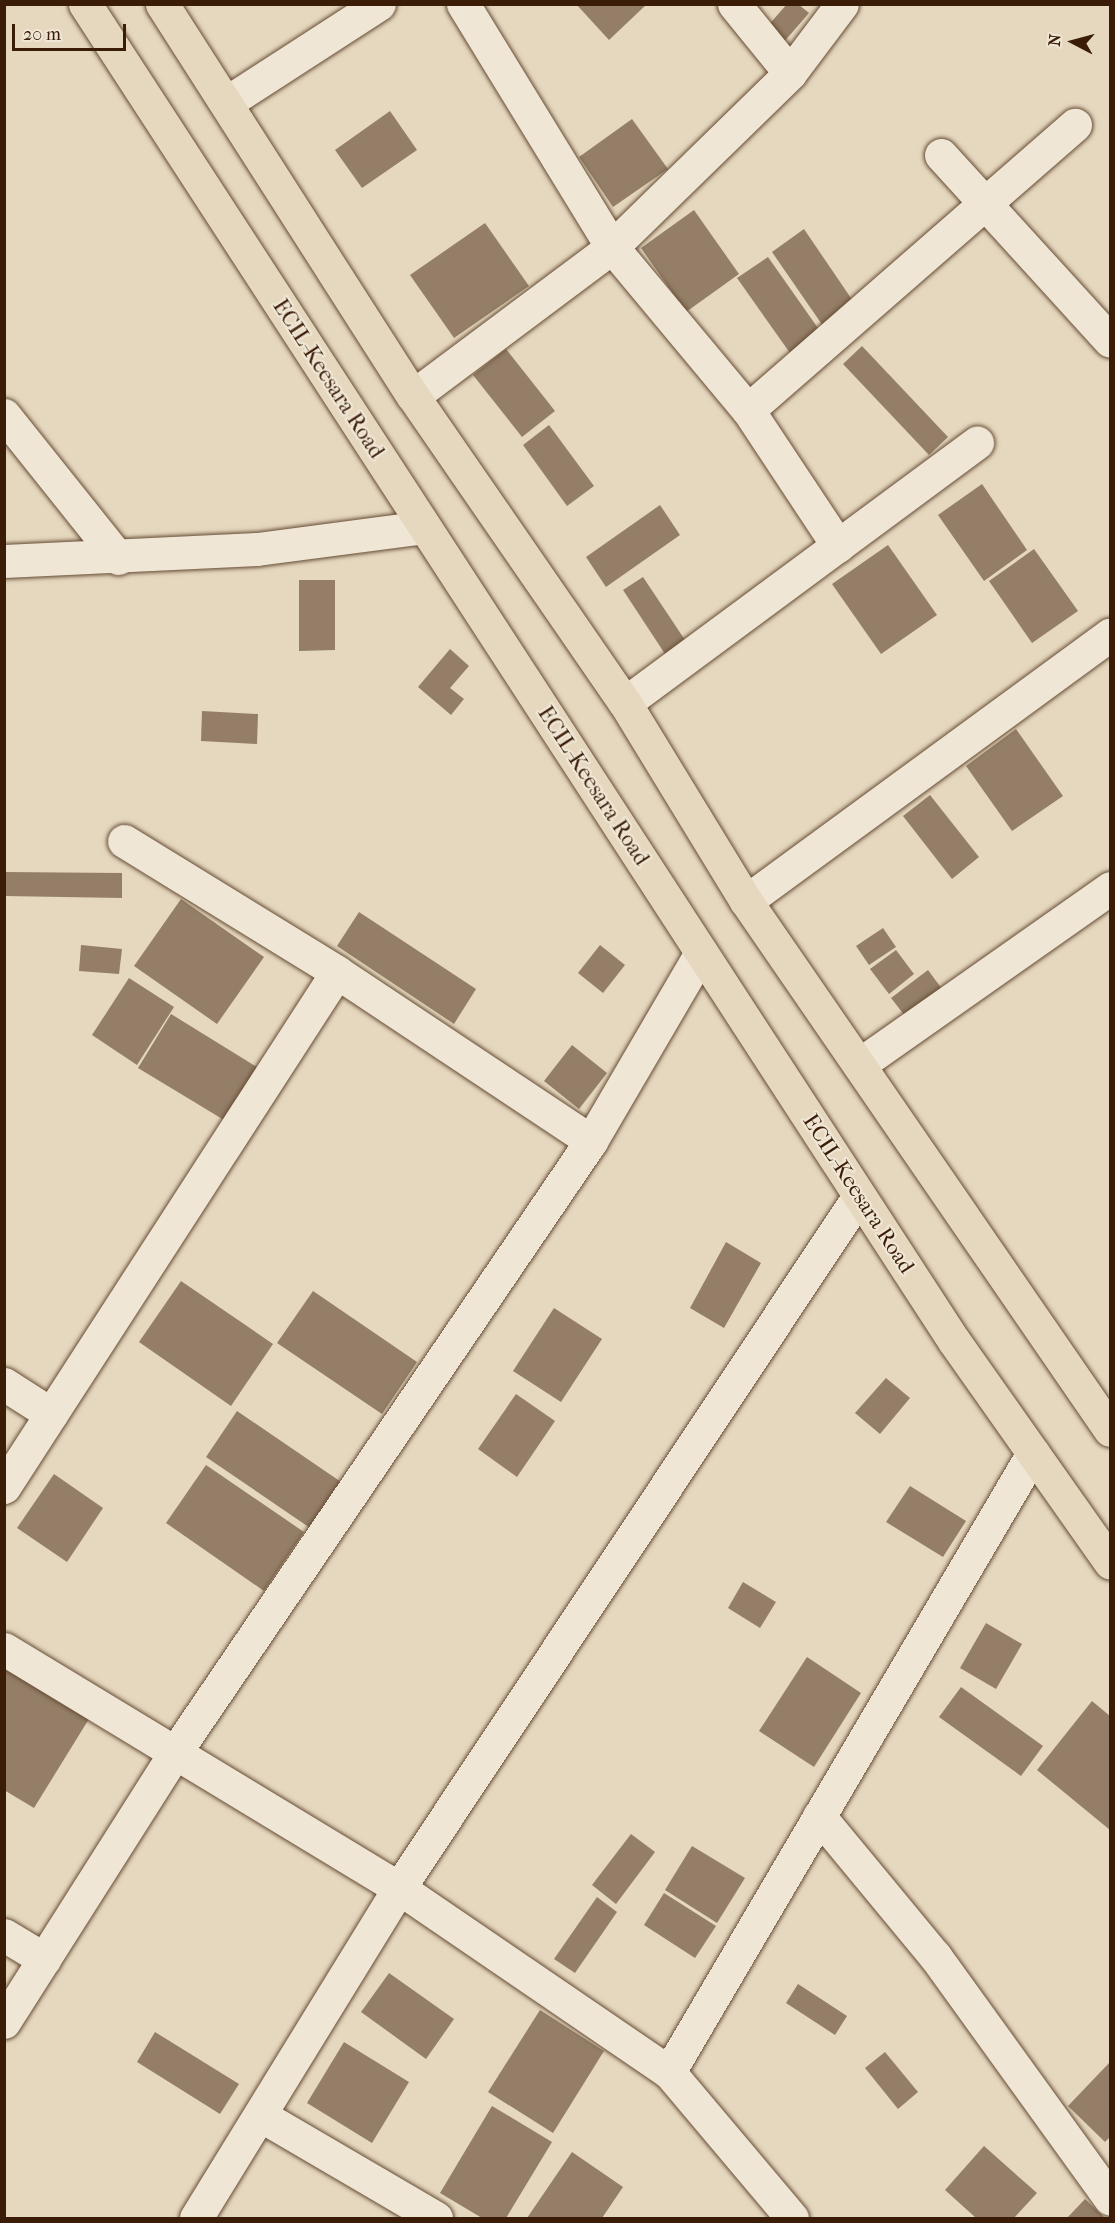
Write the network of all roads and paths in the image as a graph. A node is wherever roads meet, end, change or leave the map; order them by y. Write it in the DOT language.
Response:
graph roads {
  1 [pos="85,4"];
  2 [pos="162,4"];
  3 [pos="379,4"];
  4 [pos="463,4"];
  5 [pos="734,4"];
  6 [pos="842,4"];
  7 [pos="790,73"];
  8 [pos="226,103"];
  9 [pos="1075,126"];
  10 [pos="941,155"];
  11 [pos="986,202"];
  12 [pos="612,247"];
  13 [pos="1110,340"];
  14 [pos="413,396"];
  15 [pos="748,410"];
  16 [pos="4,415"];
  17 [pos="977,443"];
  18 [pos="424,527"];
  19 [pos="838,546"];
  20 [pos="118,558"];
  21 [pos="4,561"];
  22 [pos="1110,635"];
  23 [pos="625,704"];
  24 [pos="124,841"];
  25 [pos="1110,888"];
  26 [pos="746,901"];
  27 [pos="702,953"];
  28 [pos="337,972"];
  29 [pos="860,1064"];
  30 [pos="591,1141"];
  31 [pos="859,1196"];
  32 [pos="4,1384"];
  33 [pos="51,1414"];
  34 [pos="1110,1430"];
  35 [pos="1033,1453"];
  36 [pos="4,1487"];
  37 [pos="1110,1562"];
  38 [pos="4,1649"];
  39 [pos="174,1754"];
  40 [pos="819,1816"];
  41 [pos="399,1888"];
  42 [pos="4,1935"];
  43 [pos="44,1959"];
  44 [pos="4,2022"];
  45 [pos="669,2072"];
  46 [pos="260,2115"];
  47 [pos="1110,2199"];
  48 [pos="196,2218"];
  49 [pos="436,2218"];
  50 [pos="792,2218"];
  1 -- 18 [label="main road, ECIL-Keesara Road"];
  2 -- 8 [label="main road"];
  3 -- 8 [label="street"];
  4 -- 12 [label="street"];
  5 -- 7 [label="street"];
  6 -- 7 [label="street"];
  7 -- 12 [label="street"];
  8 -- 14 [label="main road"];
  9 -- 11 [label="street"];
  10 -- 11 [label="street"];
  11 -- 13 [label="street"];
  11 -- 15 [label="street"];
  12 -- 14 [label="street"];
  12 -- 15 [label="street"];
  14 -- 23 [label="main road"];
  15 -- 19 [label="street"];
  16 -- 20 [label="street"];
  17 -- 19 [label="street"];
  18 -- 20 [label="street"];
  18 -- 27 [label="main road, ECIL-Keesara Road"];
  19 -- 23 [label="street"];
  20 -- 21 [label="street"];
  22 -- 26 [label="street"];
  23 -- 26 [label="main road"];
  24 -- 28 [label="street"];
  25 -- 29 [label="street"];
  26 -- 29 [label="main road"];
  27 -- 30 [label="street"];
  27 -- 31 [label="main road, ECIL-Keesara Road"];
  28 -- 30 [label="street"];
  28 -- 33 [label="street"];
  29 -- 34 [label="main road"];
  30 -- 39 [label="street"];
  31 -- 35 [label="main road, ECIL-Keesara Road"];
  31 -- 41 [label="street"];
  32 -- 33 [label="street"];
  33 -- 36 [label="street"];
  35 -- 37 [label="main road, ECIL-Keesara Road"];
  35 -- 40 [label="street"];
  38 -- 39 [label="street"];
  39 -- 41 [label="street"];
  39 -- 43 [label="street"];
  40 -- 45 [label="street"];
  40 -- 47 [label="street"];
  41 -- 45 [label="street"];
  41 -- 46 [label="street"];
  42 -- 43 [label="street"];
  43 -- 44 [label="street"];
  45 -- 50 [label="street"];
  46 -- 48 [label="street"];
  46 -- 49 [label="street"];
}
